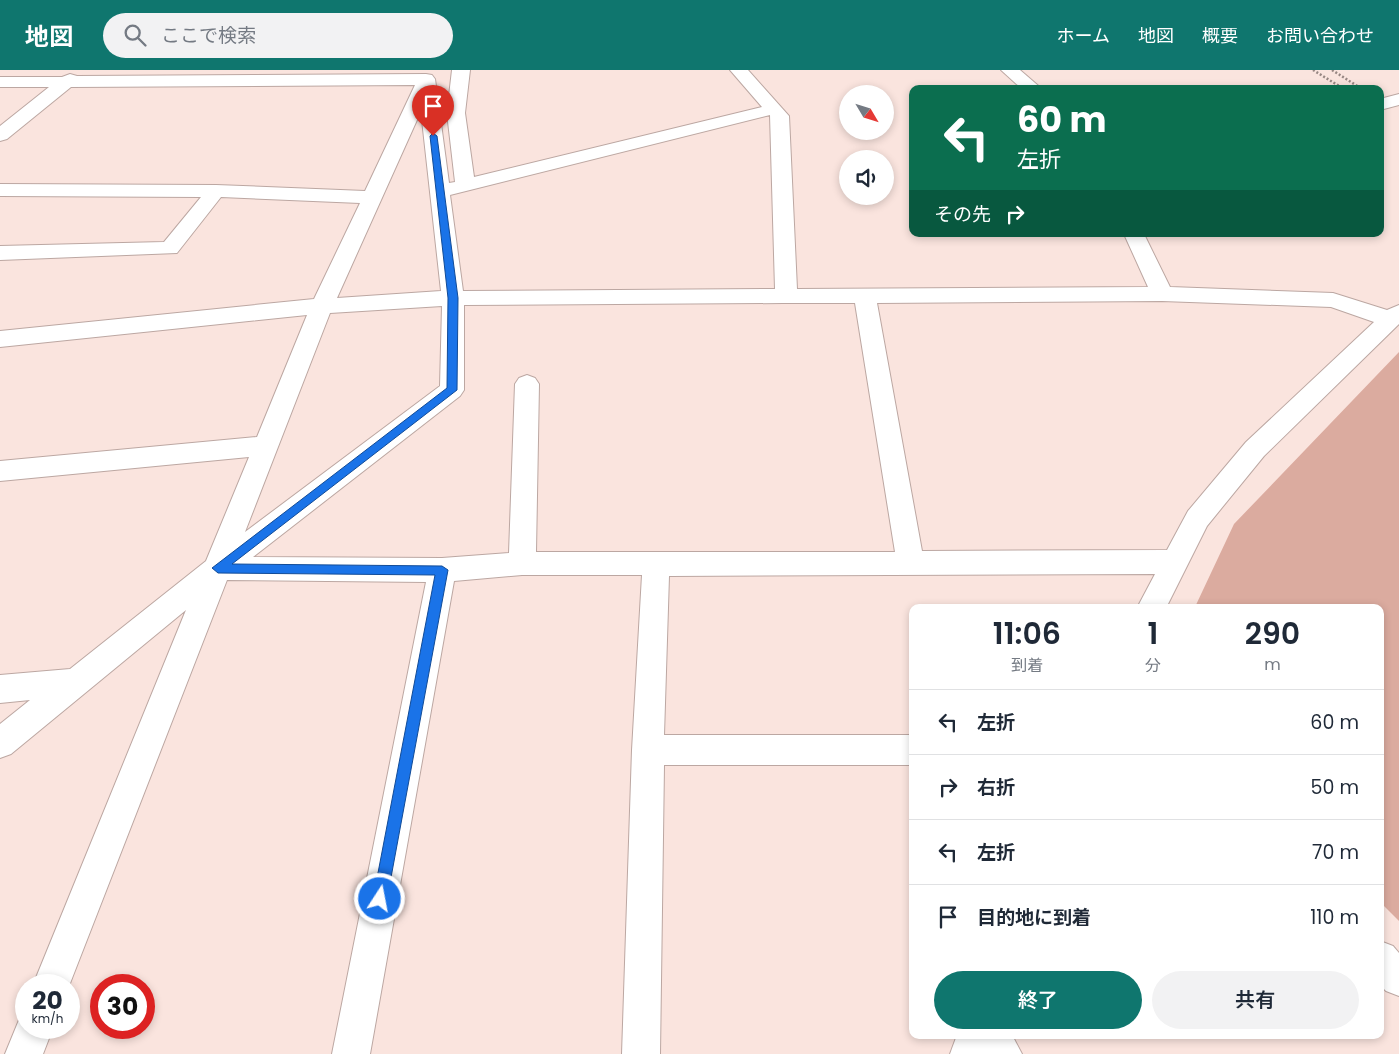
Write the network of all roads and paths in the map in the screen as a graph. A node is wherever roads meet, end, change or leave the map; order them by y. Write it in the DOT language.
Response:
graph roads {
  1 [pos="82,70"];
  2 [pos="461,70"];
  3 [pos="739,70"];
  4 [pos="1010,70"];
  5 [pos="1313,70"];
  6 [pos="1332,70"];
  7 [pos="427,75"];
  8 [pos="0,82"];
  9 [pos="66,82"];
  10 [pos="1028,85"];
  11 [pos="1337,85"];
  12 [pos="1356,85"];
  13 [pos="1399,99"];
  14 [pos="1384,104"];
  15 [pos="774,109"];
  16 [pos="0,135"];
  17 [pos="465,186"];
  18 [pos="0,190"];
  19 [pos="216,191"];
  20 [pos="441,192"];
  21 [pos="371,197"];
  22 [pos="1135,237"];
  23 [pos="0,253"];
  24 [pos="1162,294"];
  25 [pos="865,295"];
  26 [pos="786,297"];
  27 [pos="453,298"];
  28 [pos="322,306"];
  29 [pos="1395,316"];
  30 [pos="0,339"];
  31 [pos="527,384"];
  32 [pos="266,446"];
  33 [pos="0,471"];
  34 [pos="1173,562"];
  35 [pos="522,563"];
  36 [pos="656,564"];
  37 [pos="911,564"];
  38 [pos="218,568"];
  39 [pos="442,570"];
  40 [pos="1153,604"];
  41 [pos="75,682"];
  42 [pos="0,689"];
  43 [pos="0,743"];
  44 [pos="648,750"];
  45 [pos="909,750"];
  46 [pos="1384,962"];
  47 [pos="55,974"];
  48 [pos="1399,978"];
  49 [pos="30,1039"];
  50 [pos="974,1039"];
  51 [pos="991,1039"];
  52 [pos="24,1054"];
  53 [pos="351,1054"];
  54 [pos="642,1054"];
  55 [pos="968,1054"];
  56 [pos="1003,1054"];
  1 -- 9 [label="street"];
  2 -- 17 [label="street"];
  3 -- 15 [label="street"];
  4 -- 10 [label="street"];
  5 -- 11 [label="path"];
  6 -- 12 [label="path"];
  7 -- 9 [label="street"];
  7 -- 20 [label="street"];
  7 -- 21 [label="street"];
  8 -- 9 [label="street"];
  9 -- 16 [label="street"];
  13 -- 14 [label="street"];
  15 -- 17 [label="street"];
  15 -- 26 [label="street"];
  17 -- 20 [label="street"];
  18 -- 19 [label="street"];
  19 -- 21 [label="street"];
  19 -- 23 [label="street"];
  20 -- 27 [label="street"];
  21 -- 28 [label="street"];
  22 -- 24 [label="street"];
  24 -- 25 [label="street"];
  24 -- 29 [label="street"];
  25 -- 26 [label="street"];
  25 -- 37 [label="street"];
  26 -- 27 [label="street"];
  27 -- 28 [label="street"];
  27 -- 38 [label="street"];
  28 -- 30 [label="street"];
  28 -- 32 [label="street"];
  29 -- 34 [label="street"];
  31 -- 35 [label="street"];
  32 -- 33 [label="street"];
  32 -- 38 [label="street"];
  34 -- 37 [label="street"];
  34 -- 40 [label="street"];
  35 -- 36 [label="street"];
  35 -- 39 [label="street"];
  36 -- 37 [label="street"];
  36 -- 44 [label="street"];
  38 -- 39 [label="street"];
  38 -- 41 [label="street"];
  38 -- 47 [label="street"];
  39 -- 53 [label="street"];
  41 -- 42 [label="street"];
  41 -- 43 [label="street"];
  44 -- 45 [label="street"];
  44 -- 54 [label="street"];
  46 -- 48 [label="street"];
  49 -- 52 [label="street"];
  50 -- 55 [label="street"];
  51 -- 56 [label="street"];
}
